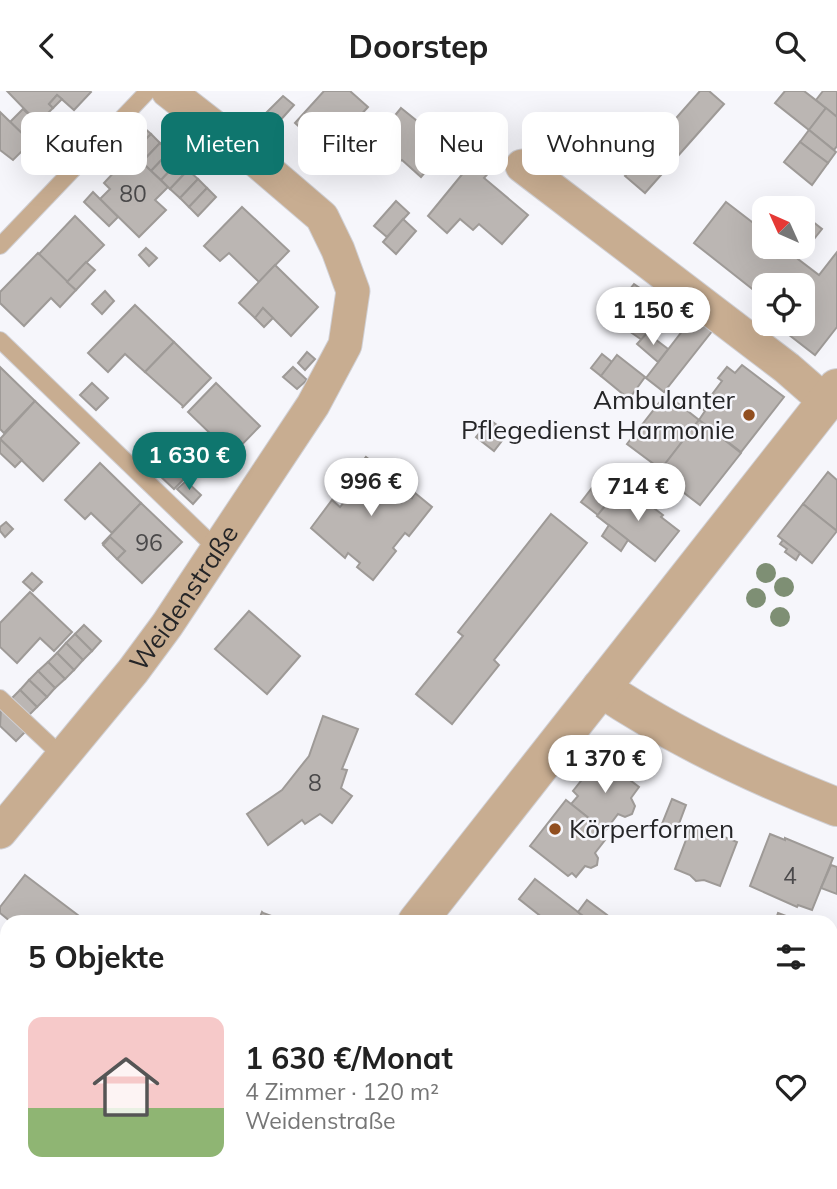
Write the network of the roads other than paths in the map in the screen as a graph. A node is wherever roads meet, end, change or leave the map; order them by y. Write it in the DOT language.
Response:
graph roads {
  1 [pos="148,91"];
  2 [pos="168,91"];
  3 [pos="534,175"];
  4 [pos="0,246"];
  5 [pos="0,340"];
  6 [pos="832,395"];
  7 [pos="218,550"];
  8 [pos="601,688"];
  9 [pos="0,698"];
  10 [pos="62,757"];
  11 [pos="837,807"];
  12 [pos="0,832"];
  13 [pos="422,915"];
  1 -- 4 [label="lane"];
  2 -- 7 [label="street, Weidenstraße"];
  3 -- 6 [label="street"];
  5 -- 7 [label="lane"];
  6 -- 8 [label="street"];
  7 -- 10 [label="street, Weidenstraße"];
  8 -- 11 [label="street"];
  8 -- 13 [label="street"];
  9 -- 10 [label="lane"];
  10 -- 12 [label="street, Weidenstraße"];
}
